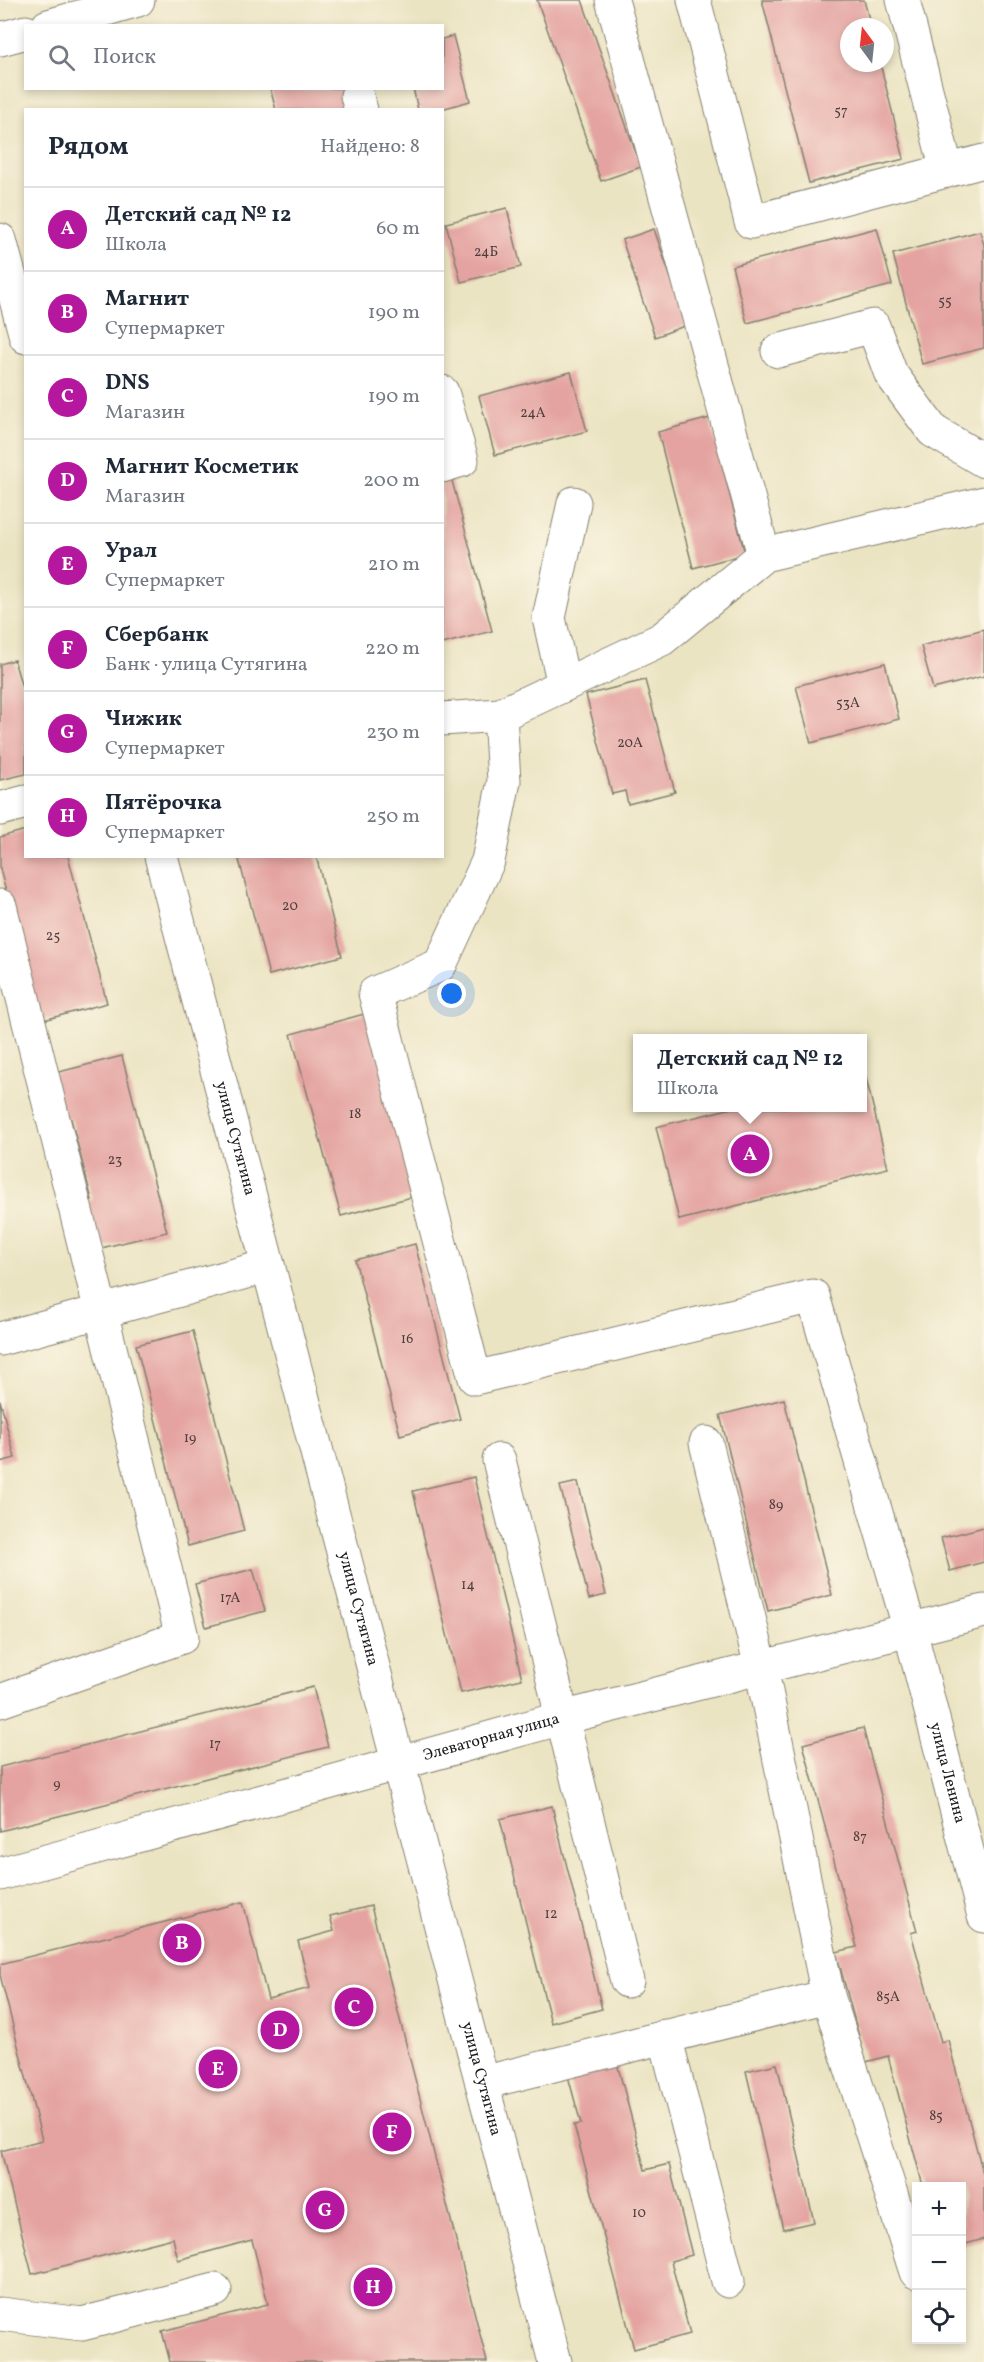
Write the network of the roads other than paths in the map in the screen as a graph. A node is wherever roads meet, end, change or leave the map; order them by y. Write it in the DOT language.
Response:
graph roads {
  1 [pos="138,0"];
  2 [pos="612,0"];
  3 [pos="694,0"];
  4 [pos="903,0"];
  5 [pos="55,24"];
  6 [pos="24,33"];
  7 [pos="0,39"];
  8 [pos="984,161"];
  9 [pos="947,171"];
  10 [pos="0,240"];
  11 [pos="24,330"];
  12 [pos="777,351"];
  13 [pos="444,399"];
  14 [pos="984,461"];
  15 [pos="444,465"];
  16 [pos="574,503"];
  17 [pos="984,503"];
  18 [pos="764,555"];
  19 [pos="564,685"];
  20 [pos="500,715"];
  21 [pos="444,719"];
  22 [pos="24,803"];
  23 [pos="0,809"];
  24 [pos="162,858"];
  25 [pos="0,906"];
  26 [pos="268,1266"];
  27 [pos="101,1312"];
  28 [pos="0,1339"];
  29 [pos="706,1443"];
  30 [pos="499,1460"];
  31 [pos="984,1611"];
  32 [pos="910,1630"];
  33 [pos="761,1667"];
  34 [pos="0,1701"];
  35 [pos="562,1718"];
  36 [pos="399,1764"];
  37 [pos="0,1874"];
  38 [pos="984,1916"];
  39 [pos="627,1981"];
  40 [pos="828,1996"];
  41 [pos="665,2036"];
  42 [pos="482,2083"];
  43 [pos="912,2259"];
  44 [pos="728,2281"];
  45 [pos="215,2290"];
  46 [pos="1,2312"];
  47 [pos="555,2362"];
  1 -- 5 [label="street"];
  2 -- 18 [label="street"];
  3 -- 9 [label="street"];
  4 -- 9 [label="street"];
  6 -- 7 [label="street"];
  8 -- 9 [label="street"];
  10 -- 11 [label="street"];
  12 -- 14 [label="street"];
  13 -- 15 [label="street"];
  16 -- 19 [label="street"];
  17 -- 18 [label="street"];
  18 -- 19 [label="street"];
  19 -- 20 [label="street"];
  20 -- 21 [label="street"];
  20 -- 32 [label="street, улица Ленина"];
  22 -- 23 [label="street"];
  24 -- 26 [label="street, улица Сутягина"];
  25 -- 27 [label="street"];
  26 -- 27 [label="street"];
  26 -- 36 [label="street, улица Сутягина"];
  27 -- 28 [label="street"];
  27 -- 34 [label="street"];
  29 -- 33 [label="street"];
  30 -- 35 [label="street"];
  31 -- 32 [label="street, Элеваторная улица"];
  32 -- 33 [label="street, Элеваторная улица"];
  32 -- 38 [label="street, улица Ленина"];
  33 -- 35 [label="street, Элеваторная улица"];
  33 -- 40 [label="street"];
  35 -- 36 [label="street, Элеваторная улица"];
  35 -- 39 [label="street"];
  36 -- 37 [label="street, Элеваторная улица"];
  36 -- 42 [label="street, улица Сутягина"];
  40 -- 41 [label="street"];
  40 -- 43 [label="street"];
  41 -- 42 [label="street"];
  41 -- 44 [label="street"];
  42 -- 47 [label="street, улица Сутягина"];
  45 -- 46 [label="street"];
}
